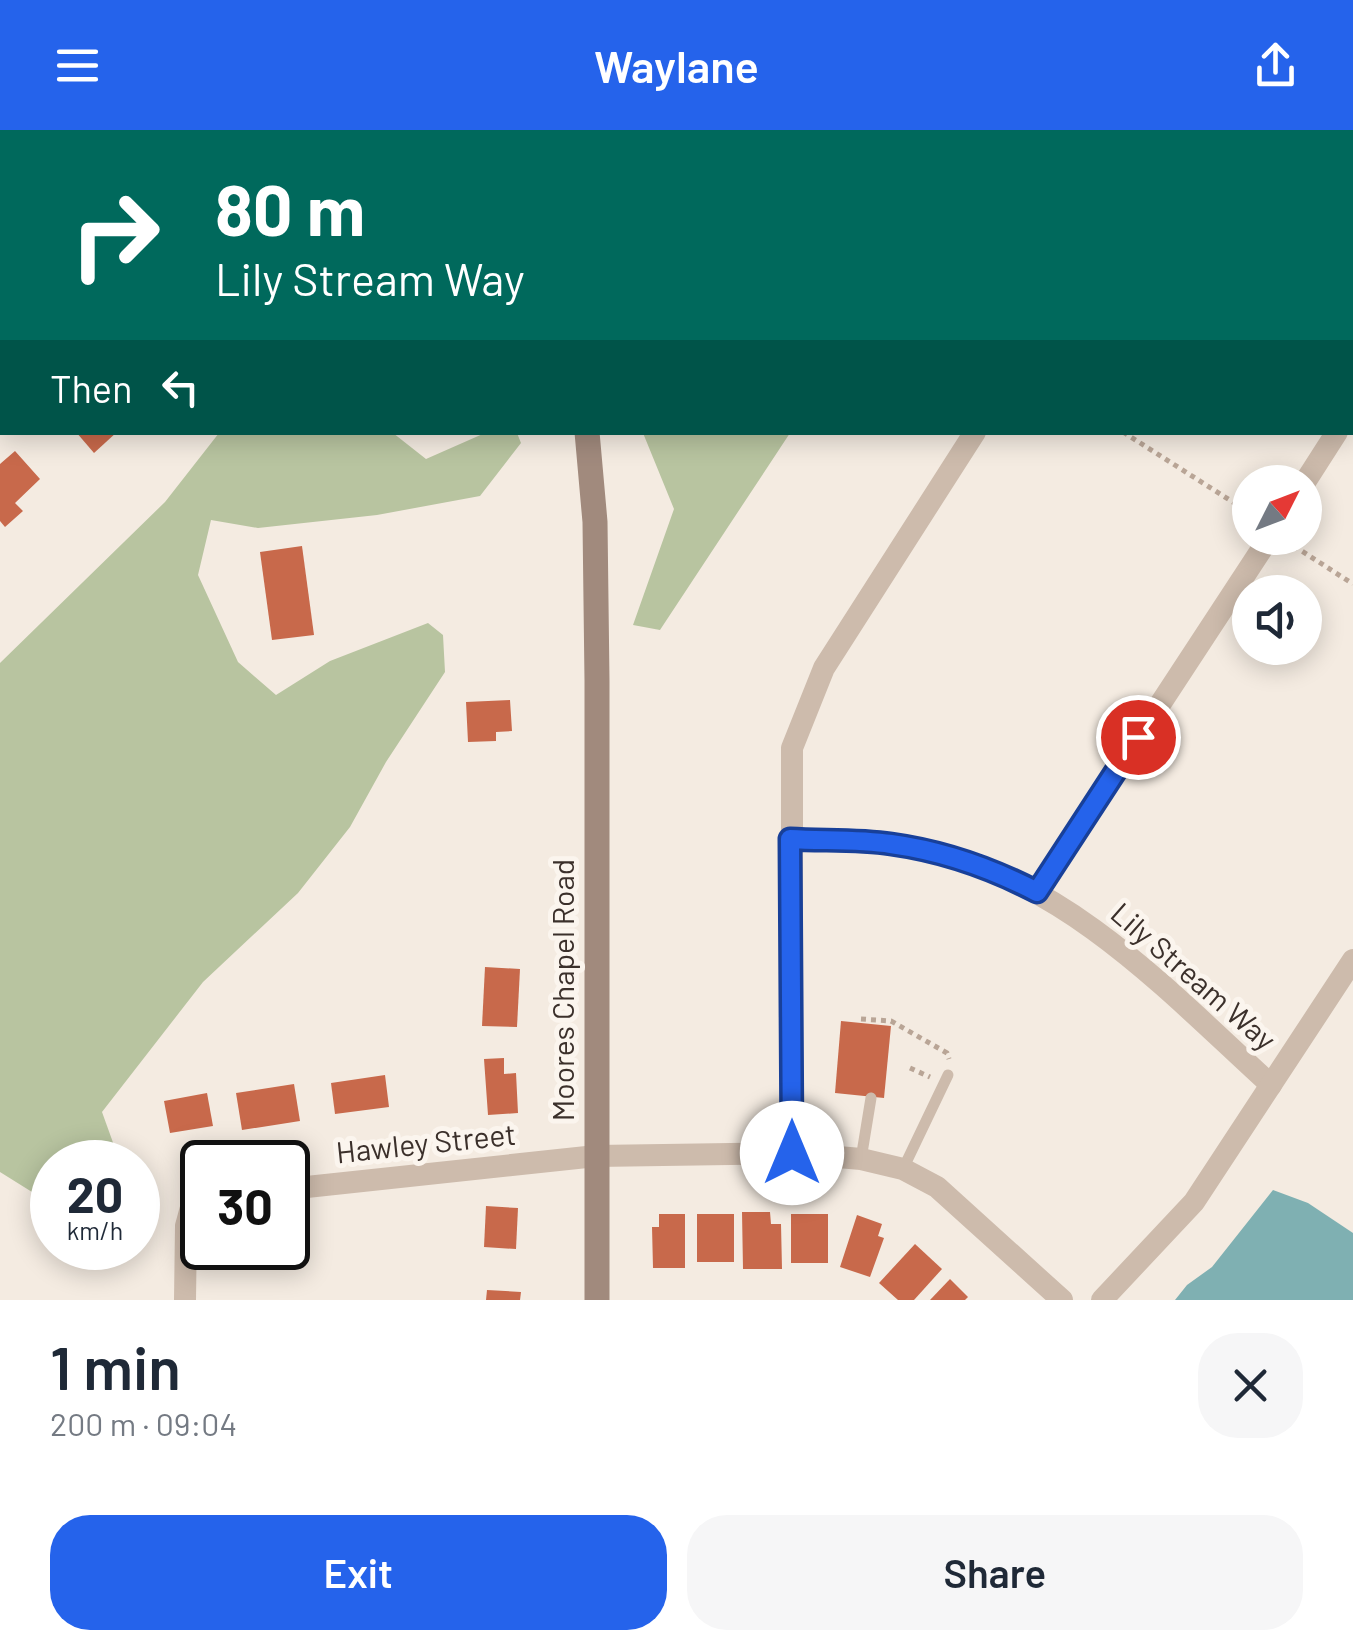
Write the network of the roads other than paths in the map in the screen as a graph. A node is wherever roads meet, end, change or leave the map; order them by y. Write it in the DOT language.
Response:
graph roads {
  1 [pos="587,435"];
  2 [pos="973,435"];
  3 [pos="1336,435"];
  4 [pos="1316,465"];
  5 [pos="1258,555"];
  6 [pos="790,839"];
  7 [pos="1037,892"];
  8 [pos="1353,960"];
  9 [pos="947,1070"];
  10 [pos="1271,1085"];
  11 [pos="871,1098"];
  12 [pos="792,1153"];
  13 [pos="596,1156"];
  14 [pos="860,1159"];
  15 [pos="902,1169"];
  16 [pos="310,1186"];
  17 [pos="185,1270"];
  18 [pos="185,1300"];
  19 [pos="597,1300"];
  20 [pos="1062,1300"];
  21 [pos="1102,1300"];
  1 -- 13 [label="street, Moores Chapel Road"];
  2 -- 6 [label="street"];
  3 -- 4 [label="street"];
  5 -- 7 [label="street"];
  6 -- 7 [label="street, Lily Stream Way"];
  6 -- 12 [label="street"];
  7 -- 10 [label="street, Lily Stream Way"];
  8 -- 10 [label="street"];
  9 -- 15 [label="lane"];
  10 -- 21 [label="street"];
  11 -- 14 [label="lane"];
  12 -- 13 [label="street, Hawley Street"];
  12 -- 14 [label="street, Hawley Street"];
  13 -- 16 [label="street, Hawley Street"];
  13 -- 19 [label="street, Moores Chapel Road"];
  14 -- 15 [label="street, Hawley Street"];
  15 -- 20 [label="street, Hawley Street"];
  17 -- 18 [label="street"];
}
